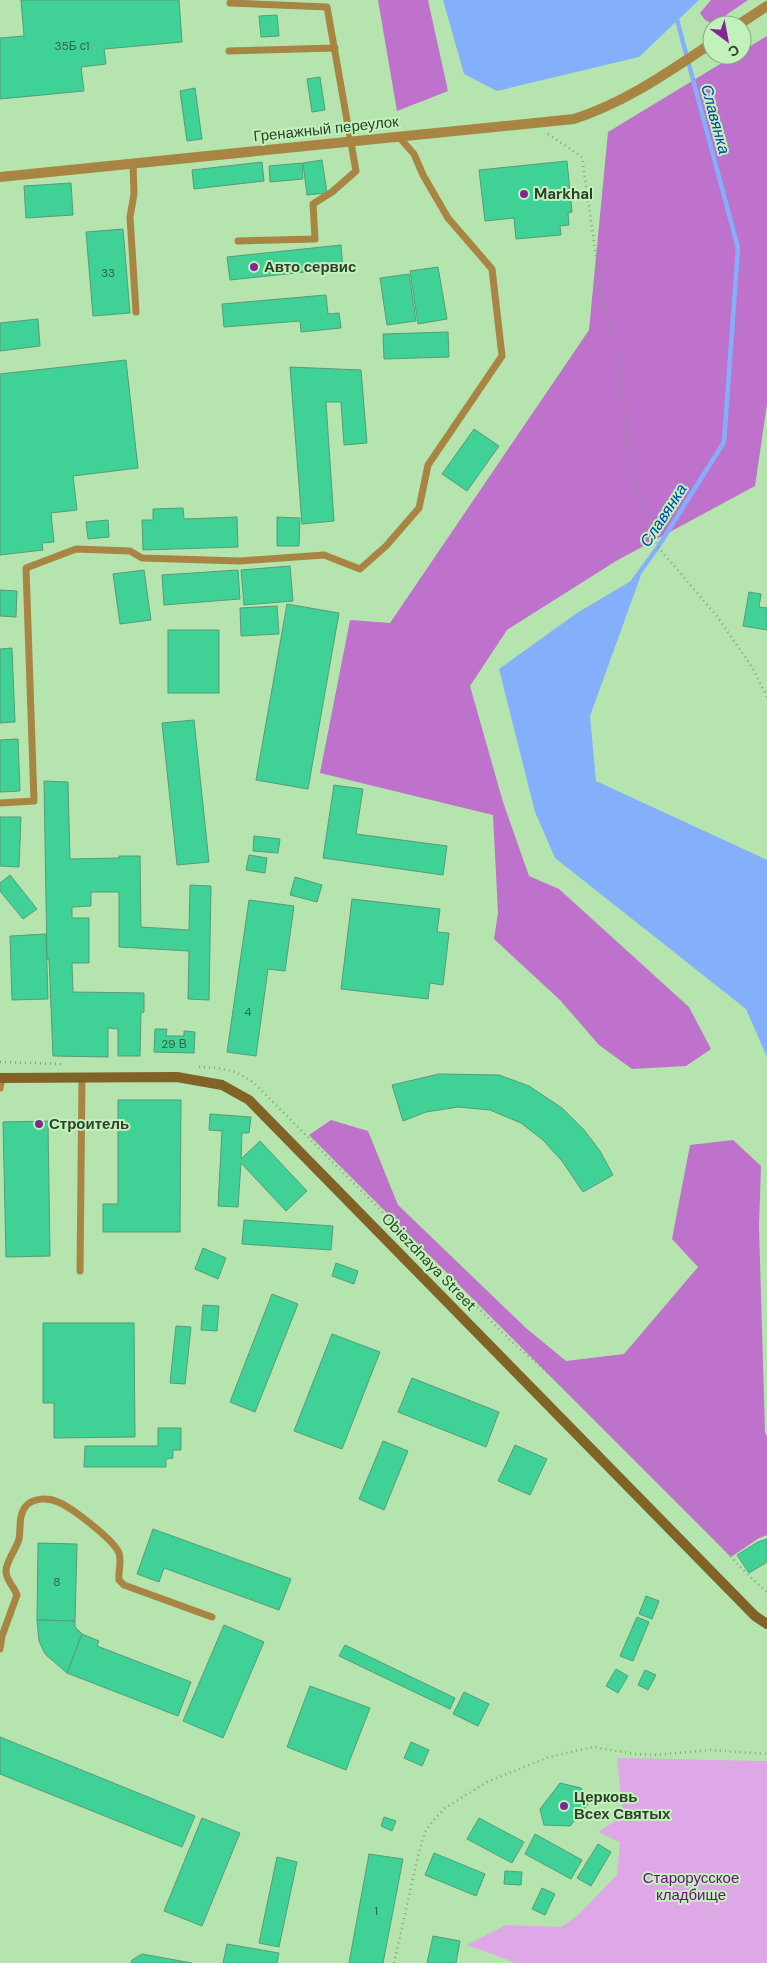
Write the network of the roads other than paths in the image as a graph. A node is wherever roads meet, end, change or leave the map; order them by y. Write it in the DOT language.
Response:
graph roads {
  1 [pos="230,2"];
  2 [pos="767,6"];
  3 [pos="752,16"];
  4 [pos="335,48"];
  5 [pos="702,50"];
  6 [pos="229,51"];
  7 [pos="398,136"];
  8 [pos="352,141"];
  9 [pos="133,164"];
  10 [pos="0,177"];
  11 [pos="238,241"];
  12 [pos="136,312"];
  13 [pos="0,803"];
  14 [pos="82,1077"];
  15 [pos="1,1081"];
  16 [pos="80,1271"];
  17 [pos="212,1617"];
  18 [pos="767,1624"];
  19 [pos="0,1650"];
  1 -- 4 [label="lane"];
  2 -- 3 [label="street"];
  4 -- 6 [label="lane"];
  4 -- 8 [label="lane"];
  5 -- 7 [label="street, Гренажный переулок"];
  7 -- 8 [label="street, Гренажный переулок"];
  7 -- 13 [label="lane"];
  8 -- 9 [label="street, Гренажный переулок"];
  8 -- 11 [label="lane"];
  9 -- 10 [label="street, Гренажный переулок"];
  9 -- 12 [label="lane"];
  14 -- 15 [label="main road, Obiezdnaya Street"];
  14 -- 16 [label="lane"];
  14 -- 18 [label="main road, Obiezdnaya Street"];
  17 -- 19 [label="lane"];
}
